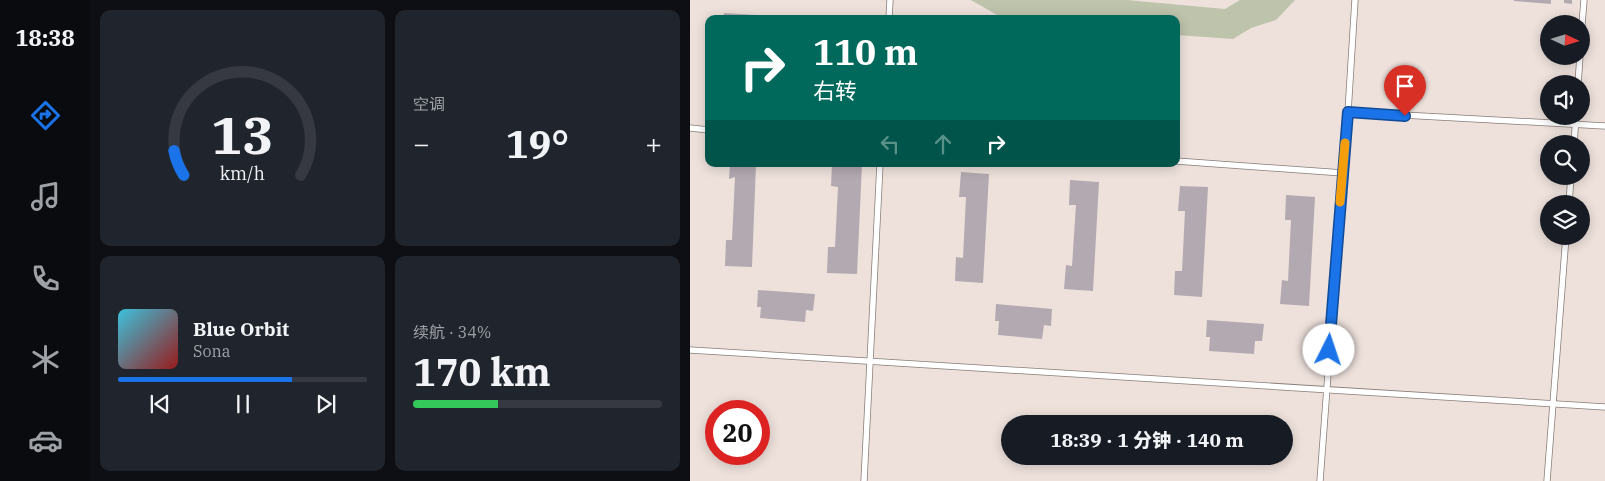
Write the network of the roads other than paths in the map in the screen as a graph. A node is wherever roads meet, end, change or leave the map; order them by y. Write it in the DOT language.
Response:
graph roads {
  1 [pos="890,0"];
  2 [pos="1355,0"];
  3 [pos="1584,0"];
  4 [pos="889,15"];
  5 [pos="1583,15"];
  6 [pos="1348,112"];
  7 [pos="1540,122"];
  8 [pos="1590,125"];
  9 [pos="1605,126"];
  10 [pos="690,128"];
  11 [pos="705,130"];
  12 [pos="1180,162"];
  13 [pos="880,167"];
  14 [pos="1343,173"];
  15 [pos="1565,245"];
  16 [pos="690,350"];
  17 [pos="870,361"];
  18 [pos="1326,390"];
  19 [pos="1553,404"];
  20 [pos="1605,407"];
  21 [pos="864,481"];
  22 [pos="1320,481"];
  23 [pos="1547,481"];
  1 -- 4 [label="lane"];
  2 -- 6 [label="lane"];
  3 -- 5 [label="lane"];
  6 -- 7 [label="lane"];
  6 -- 14 [label="lane"];
  8 -- 9 [label="lane"];
  10 -- 11 [label="lane"];
  12 -- 14 [label="lane"];
  13 -- 17 [label="lane"];
  14 -- 18 [label="lane"];
  15 -- 19 [label="lane"];
  16 -- 17 [label="lane"];
  17 -- 18 [label="lane"];
  17 -- 21 [label="lane"];
  18 -- 19 [label="lane"];
  18 -- 22 [label="lane"];
  19 -- 20 [label="lane"];
  19 -- 23 [label="lane"];
}
